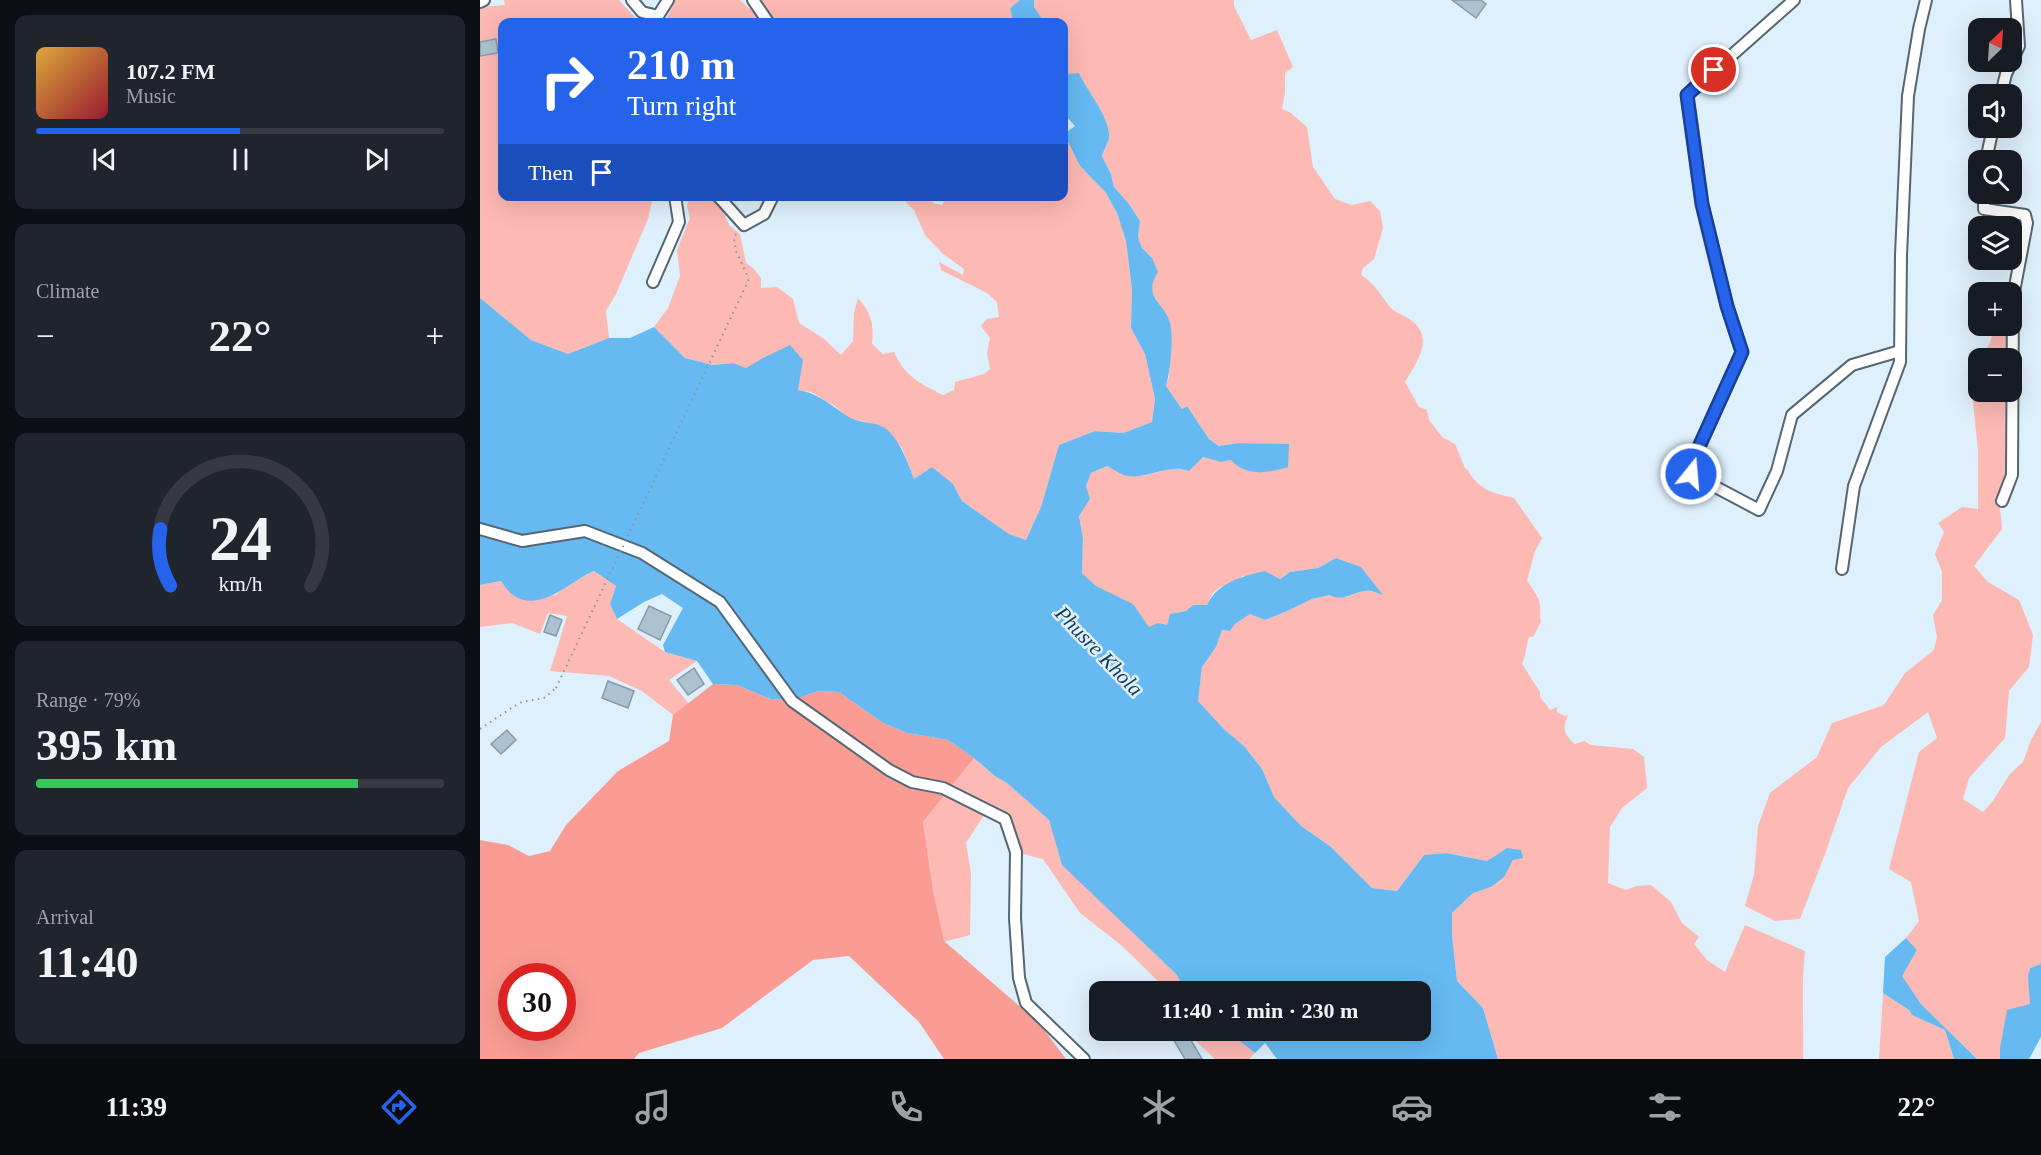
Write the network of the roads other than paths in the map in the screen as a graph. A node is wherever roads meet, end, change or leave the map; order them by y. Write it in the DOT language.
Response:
graph roads {
  1 [pos="632,0"];
  2 [pos="668,0"];
  3 [pos="753,0"];
  4 [pos="1794,0"];
  5 [pos="1926,0"];
  6 [pos="2016,0"];
  7 [pos="765,18"];
  8 [pos="2004,84"];
  9 [pos="676,201"];
  10 [pos="722,201"];
  11 [pos="770,201"];
  12 [pos="1984,204"];
  13 [pos="653,282"];
  14 [pos="1900,351"];
  15 [pos="2002,501"];
  16 [pos="480,529"];
  17 [pos="1842,569"];
  18 [pos="1084,1059"];
  1 -- 2 [label="street"];
  3 -- 7 [label="street"];
  4 -- 14 [label="street"];
  5 -- 14 [label="street"];
  6 -- 8 [label="street"];
  9 -- 13 [label="street"];
  10 -- 11 [label="street"];
  12 -- 15 [label="street"];
  14 -- 17 [label="street"];
  16 -- 18 [label="street"];
}
